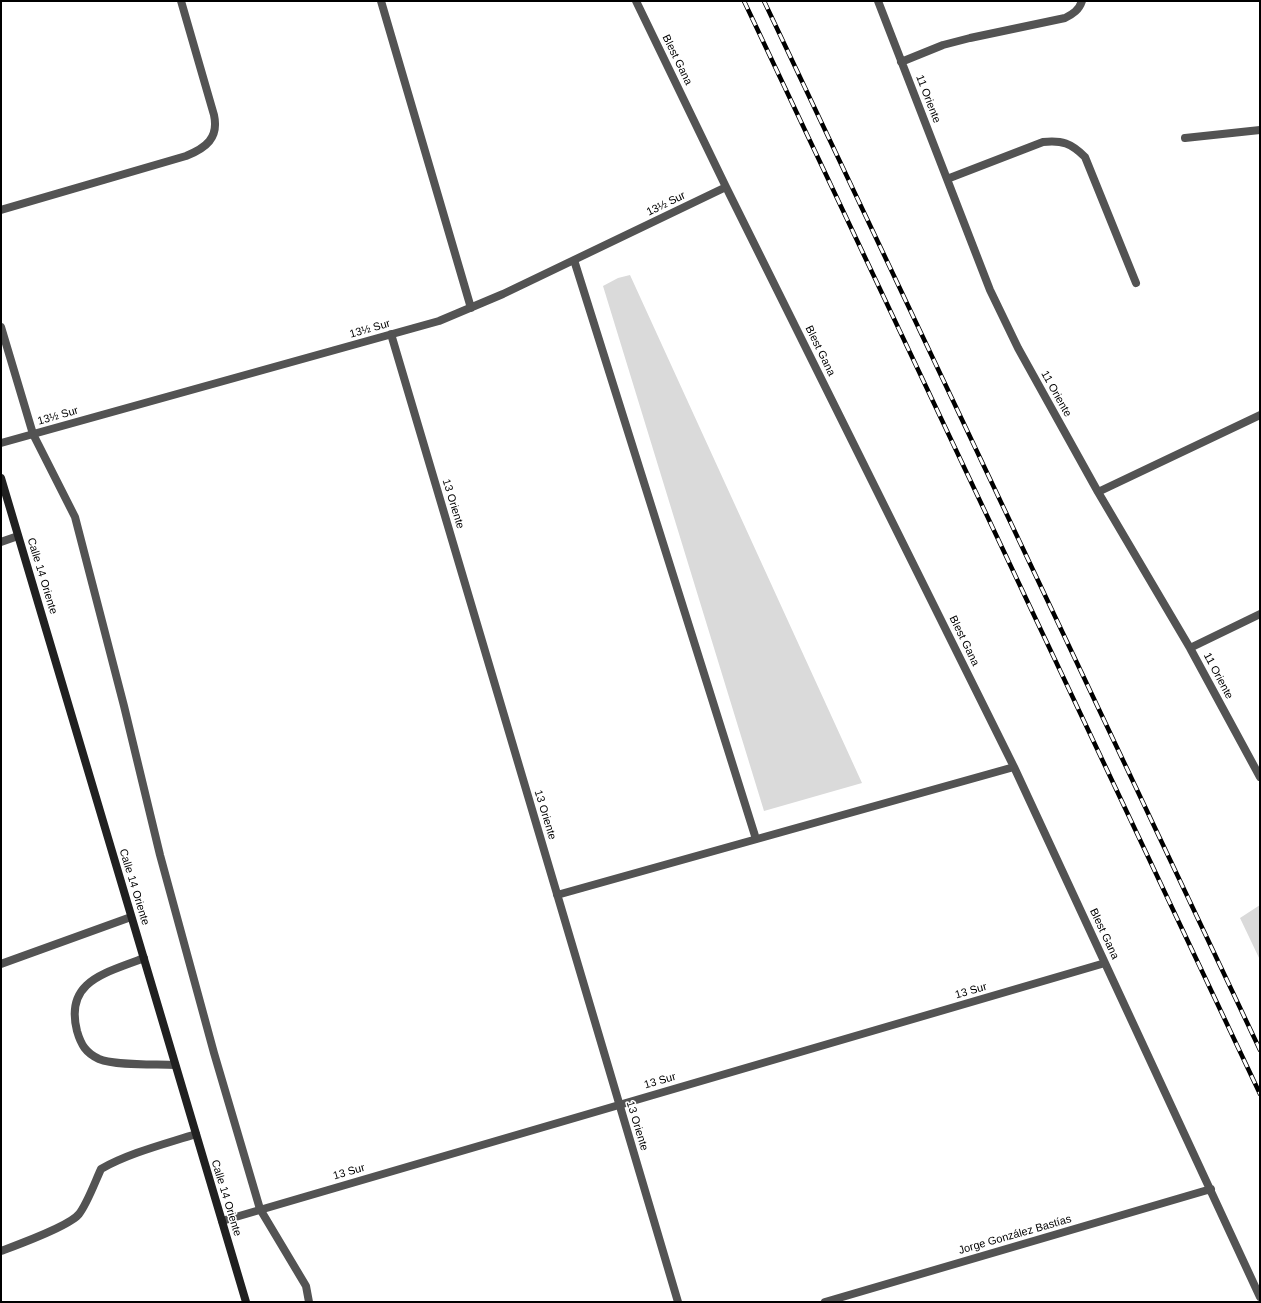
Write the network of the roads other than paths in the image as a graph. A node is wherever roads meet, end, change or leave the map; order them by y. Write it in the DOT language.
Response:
graph roads {
  1 [pos="181,1"];
  2 [pos="380,1"];
  3 [pos="636,1"];
  4 [pos="878,1"];
  5 [pos="1082,1"];
  6 [pos="901,62"];
  7 [pos="1260,130"];
  8 [pos="1185,138"];
  9 [pos="947,179"];
  10 [pos="726,187"];
  11 [pos="1,210"];
  12 [pos="574,260"];
  13 [pos="1136,283"];
  14 [pos="471,308"];
  15 [pos="1,327"];
  16 [pos="391,334"];
  17 [pos="1260,415"];
  18 [pos="33,434"];
  19 [pos="1,443"];
  20 [pos="1,478"];
  21 [pos="1098,492"];
  22 [pos="18,536"];
  23 [pos="1,542"];
  24 [pos="1260,614"];
  25 [pos="1190,648"];
  26 [pos="1014,767"];
  27 [pos="1260,777"];
  28 [pos="756,839"];
  29 [pos="557,896"];
  30 [pos="131,917"];
  31 [pos="144,958"];
  32 [pos="1105,963"];
  33 [pos="1,964"];
  34 [pos="176,1065"];
  35 [pos="619,1105"];
  36 [pos="196,1134"];
  37 [pos="1211,1189"];
  38 [pos="260,1209"];
  39 [pos="222,1221"];
  40 [pos="1,1251"];
  41 [pos="1260,1297"];
  42 [pos="246,1302"];
  43 [pos="310,1302"];
  44 [pos="678,1302"];
  45 [pos="825,1302"];
  1 -- 11 [label="street"];
  2 -- 14 [label="street"];
  3 -- 10 [label="street, Blest Gana"];
  4 -- 6 [label="street, 11 Oriente"];
  5 -- 6 [label="street"];
  6 -- 9 [label="street, 11 Oriente"];
  7 -- 8 [label="street"];
  9 -- 13 [label="street"];
  9 -- 21 [label="street, 11 Oriente"];
  10 -- 12 [label="street, 13½ Sur"];
  10 -- 26 [label="street, Blest Gana"];
  12 -- 14 [label="street, 13½ Sur"];
  12 -- 28 [label="street"];
  14 -- 16 [label="street, 13½ Sur"];
  15 -- 18 [label="street"];
  16 -- 18 [label="street, 13½ Sur"];
  16 -- 29 [label="street, 13 Oriente"];
  17 -- 21 [label="street"];
  18 -- 19 [label="street, 13½ Sur"];
  18 -- 38 [label="street"];
  20 -- 22 [label="main road, Calle 14 Oriente"];
  21 -- 25 [label="street, 11 Oriente"];
  22 -- 23 [label="street"];
  22 -- 30 [label="main road, Calle 14 Oriente"];
  24 -- 25 [label="street"];
  25 -- 27 [label="street, 11 Oriente"];
  26 -- 28 [label="street"];
  26 -- 32 [label="street, Blest Gana"];
  28 -- 29 [label="street"];
  29 -- 35 [label="street, 13 Oriente"];
  30 -- 31 [label="main road, Calle 14 Oriente"];
  30 -- 33 [label="street"];
  31 -- 34 [label="main road, Calle 14 Oriente"];
  31 -- 34 [label="street"];
  32 -- 35 [label="street, 13 Sur"];
  32 -- 37 [label="street, Blest Gana"];
  34 -- 36 [label="main road, Calle 14 Oriente"];
  35 -- 38 [label="street, 13 Sur"];
  35 -- 44 [label="street, 13 Oriente"];
  36 -- 39 [label="main road, Calle 14 Oriente"];
  36 -- 40 [label="street"];
  37 -- 41 [label="street, Blest Gana"];
  37 -- 45 [label="street, Jorge González Bastías"];
  38 -- 39 [label="street, 13 Sur"];
  38 -- 43 [label="street"];
  39 -- 42 [label="main road, Calle 14 Oriente"];
}
